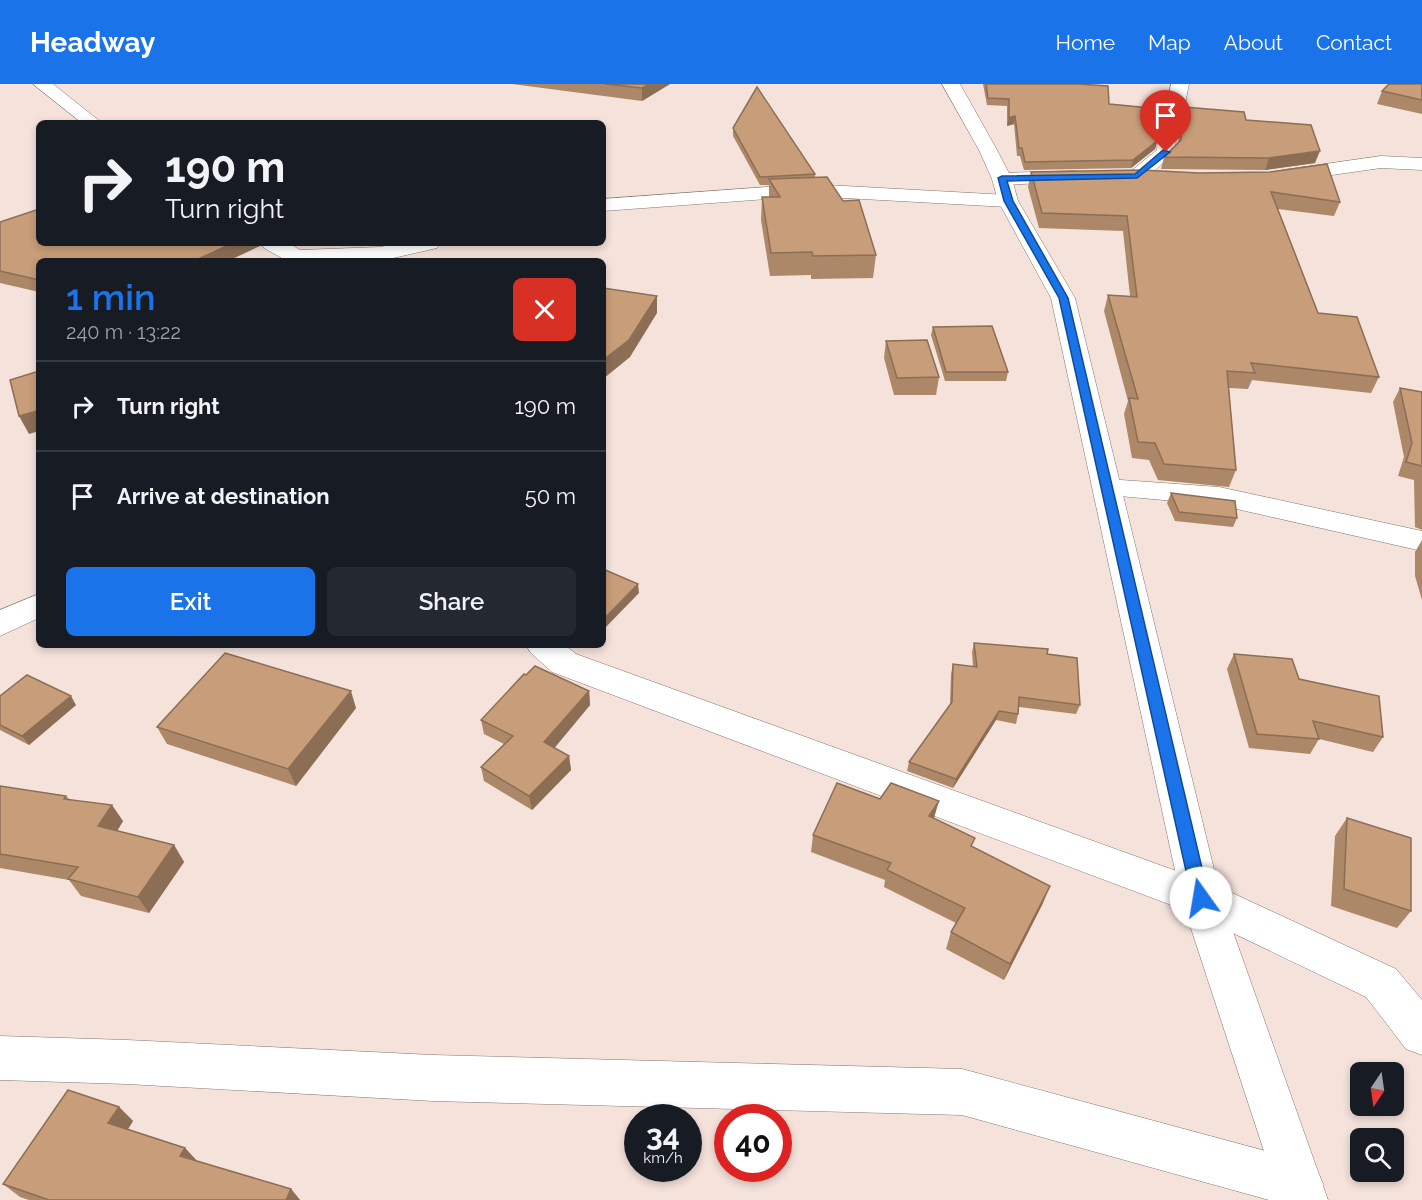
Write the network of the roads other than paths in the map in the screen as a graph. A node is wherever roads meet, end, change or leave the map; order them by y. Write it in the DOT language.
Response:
graph roads {
  1 [pos="42,84"];
  2 [pos="951,84"];
  3 [pos="1180,84"];
  4 [pos="89,120"];
  5 [pos="1422,164"];
  6 [pos="1115,176"];
  7 [pos="1137,176"];
  8 [pos="1092,177"];
  9 [pos="1160,177"];
  10 [pos="1266,178"];
  11 [pos="1005,190"];
  12 [pos="606,205"];
  13 [pos="276,246"];
  14 [pos="416,246"];
  15 [pos="294,258"];
  16 [pos="313,258"];
  17 [pos="1107,488"];
  18 [pos="1422,541"];
  19 [pos="36,606"];
  20 [pos="0,624"];
  21 [pos="546,648"];
  22 [pos="1201,898"];
  23 [pos="1422,1034"];
  24 [pos="0,1058"];
  25 [pos="1302,1192"];
  1 -- 4 [label="street"];
  2 -- 11 [label="street"];
  3 -- 7 [label="street"];
  5 -- 10 [label="street"];
  6 -- 7 [label="street"];
  7 -- 9 [label="street"];
  8 -- 11 [label="street"];
  11 -- 12 [label="street"];
  11 -- 17 [label="street"];
  13 -- 15 [label="street"];
  14 -- 16 [label="street"];
  17 -- 18 [label="street"];
  17 -- 22 [label="street"];
  19 -- 20 [label="street"];
  21 -- 22 [label="street"];
  22 -- 23 [label="street"];
  22 -- 25 [label="street"];
  24 -- 25 [label="street"];
}
